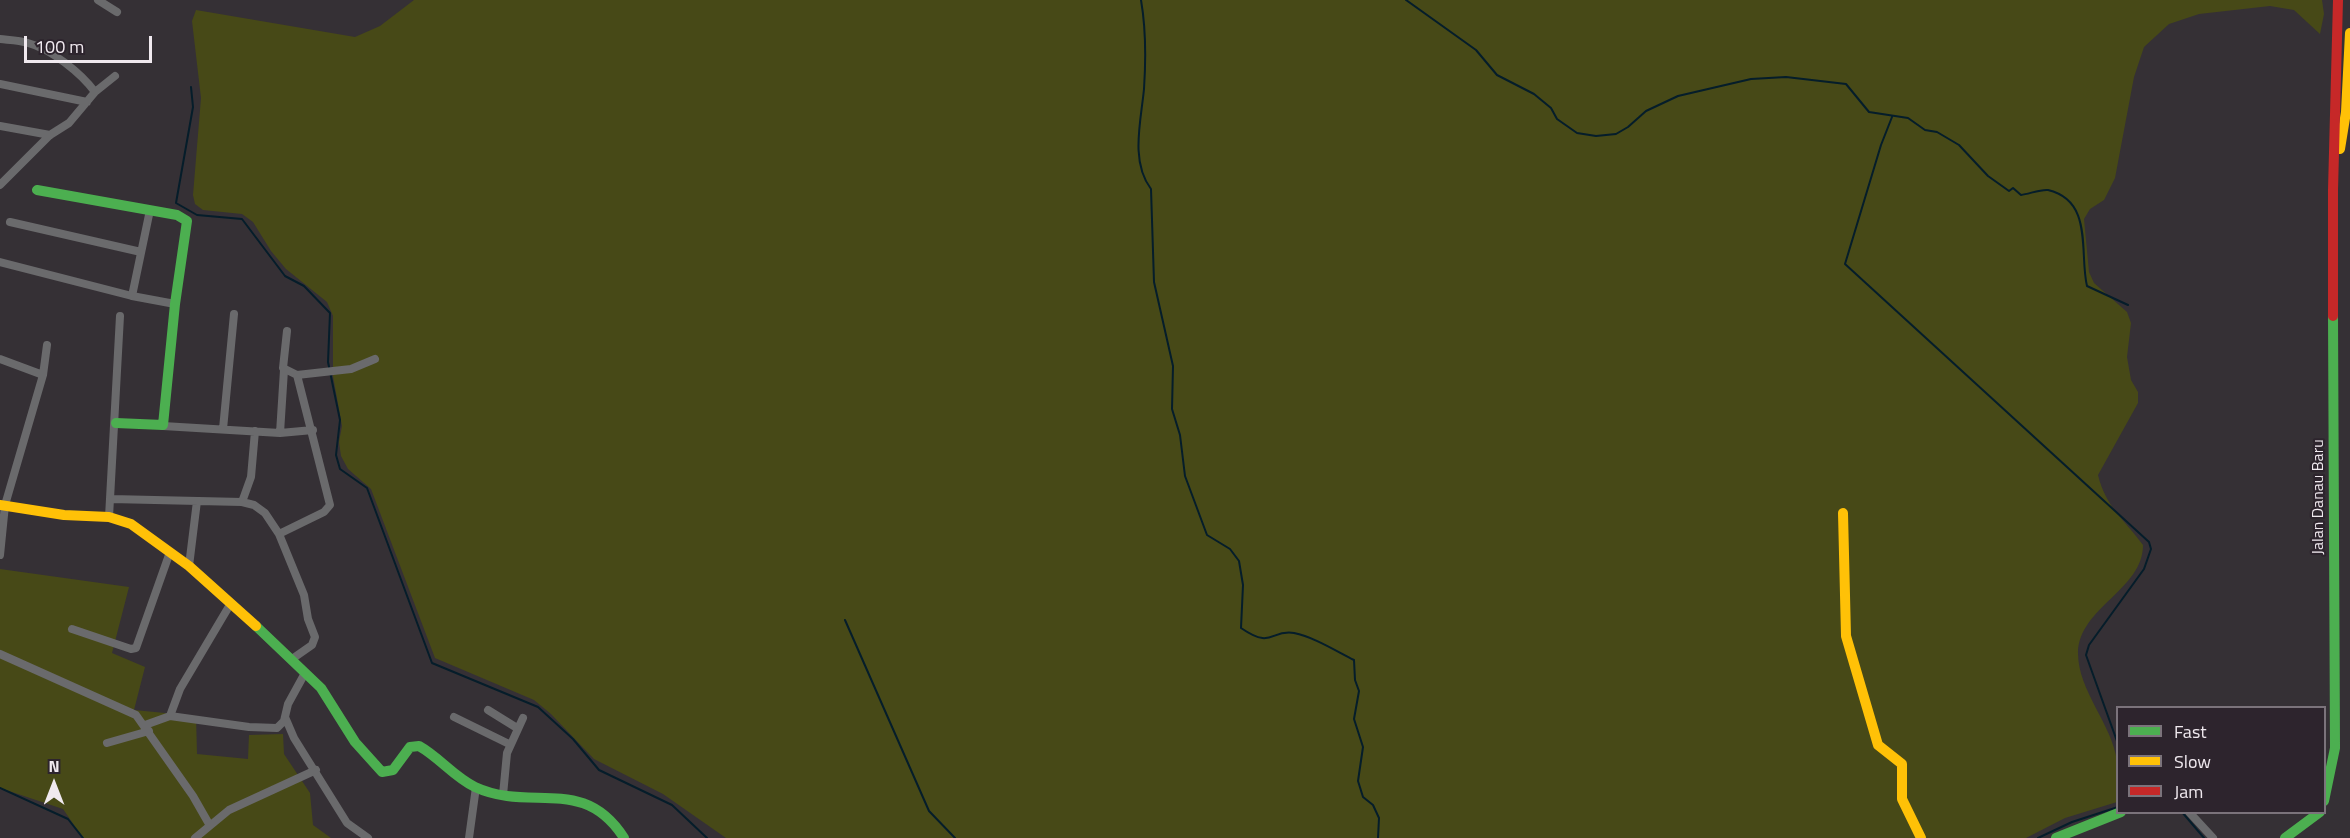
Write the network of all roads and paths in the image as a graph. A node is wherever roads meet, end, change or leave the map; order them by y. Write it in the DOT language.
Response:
graph roads {
  1 [pos="98,0"];
  2 [pos="2338,0"];
  3 [pos="117,12"];
  4 [pos="2350,33"];
  5 [pos="0,39"];
  6 [pos="115,76"];
  7 [pos="0,84"];
  8 [pos="95,92"];
  9 [pos="87,102"];
  10 [pos="0,126"];
  11 [pos="51,135"];
  12 [pos="0,185"];
  13 [pos="37,189"];
  14 [pos="2333,190"];
  15 [pos="150,210"];
  16 [pos="10,222"];
  17 [pos="141,252"];
  18 [pos="0,262"];
  19 [pos="132,296"];
  20 [pos="175,304"];
  21 [pos="234,314"];
  22 [pos="120,316"];
  23 [pos="287,331"];
  24 [pos="47,345"];
  25 [pos="0,358"];
  26 [pos="375,359"];
  27 [pos="284,370"];
  28 [pos="43,375"];
  29 [pos="297,375"];
  30 [pos="116,423"];
  31 [pos="163,426"];
  32 [pos="223,429"];
  33 [pos="313,430"];
  34 [pos="255,431"];
  35 [pos="280,433"];
  36 [pos="111,499"];
  37 [pos="197,501"];
  38 [pos="242,502"];
  39 [pos="2,505"];
  40 [pos="1843,513"];
  41 [pos="109,517"];
  42 [pos="279,534"];
  43 [pos="170,552"];
  44 [pos="0,555"];
  45 [pos="189,566"];
  46 [pos="231,603"];
  47 [pos="72,629"];
  48 [pos="0,654"];
  49 [pos="292,659"];
  50 [pos="305,673"];
  51 [pos="488,710"];
  52 [pos="170,716"];
  53 [pos="285,717"];
  54 [pos="454,717"];
  55 [pos="523,718"];
  56 [pos="147,728"];
  57 [pos="517,728"];
  58 [pos="107,743"];
  59 [pos="509,744"];
  60 [pos="316,770"];
  61 [pos="476,788"];
  62 [pos="503,795"];
  63 [pos="2326,796"];
  64 [pos="2118,814"];
  65 [pos="2189,814"];
  66 [pos="2319,814"];
  67 [pos="209,825"];
  68 [pos="195,838"];
  69 [pos="368,838"];
  70 [pos="468,838"];
  71 [pos="624,838"];
  72 [pos="1922,838"];
  73 [pos="2056,838"];
  74 [pos="2213,838"];
  75 [pos="2285,838"];
  1 -- 3 [label="street"];
  2 -- 14 [label="street, Jalan Danau Baru"];
  4 -- 14 [label="street, Jalan Danau Baru"];
  5 -- 8 [label="street"];
  6 -- 8 [label="street"];
  7 -- 9 [label="street"];
  8 -- 9 [label="street"];
  9 -- 11 [label="street"];
  10 -- 11 [label="street"];
  11 -- 12 [label="street"];
  13 -- 15 [label="street"];
  14 -- 63 [label="street, Jalan Danau Baru"];
  15 -- 17 [label="street"];
  15 -- 20 [label="street"];
  16 -- 17 [label="street"];
  17 -- 19 [label="street"];
  18 -- 19 [label="street"];
  19 -- 20 [label="street"];
  20 -- 31 [label="street"];
  21 -- 32 [label="street"];
  22 -- 30 [label="street"];
  23 -- 27 [label="street"];
  24 -- 28 [label="street"];
  25 -- 28 [label="street"];
  26 -- 29 [label="street"];
  27 -- 29 [label="street"];
  27 -- 35 [label="street"];
  28 -- 39 [label="street"];
  29 -- 33 [label="street"];
  30 -- 31 [label="street"];
  30 -- 36 [label="street"];
  31 -- 32 [label="street"];
  32 -- 34 [label="street"];
  33 -- 35 [label="street"];
  33 -- 42 [label="street"];
  34 -- 35 [label="street"];
  34 -- 38 [label="street"];
  36 -- 37 [label="street"];
  36 -- 41 [label="street"];
  37 -- 38 [label="street"];
  37 -- 45 [label="street"];
  38 -- 42 [label="street"];
  39 -- 41 [label="street"];
  39 -- 44 [label="street"];
  40 -- 72 [label="street"];
  41 -- 43 [label="street"];
  42 -- 49 [label="street"];
  43 -- 45 [label="street"];
  43 -- 47 [label="street"];
  45 -- 46 [label="street"];
  46 -- 49 [label="street"];
  46 -- 52 [label="street"];
  48 -- 56 [label="street"];
  49 -- 50 [label="street"];
  50 -- 53 [label="street"];
  50 -- 61 [label="street"];
  51 -- 57 [label="street"];
  52 -- 53 [label="street"];
  52 -- 56 [label="street"];
  53 -- 60 [label="street"];
  54 -- 59 [label="street"];
  55 -- 57 [label="street"];
  56 -- 58 [label="street"];
  56 -- 67 [label="street"];
  57 -- 59 [label="street"];
  59 -- 62 [label="street"];
  60 -- 67 [label="street"];
  60 -- 69 [label="street"];
  61 -- 62 [label="street"];
  61 -- 70 [label="street"];
  62 -- 71 [label="street"];
  64 -- 73 [label="street"];
  65 -- 74 [label="street"];
  66 -- 75 [label="street"];
  67 -- 68 [label="street"];
}
